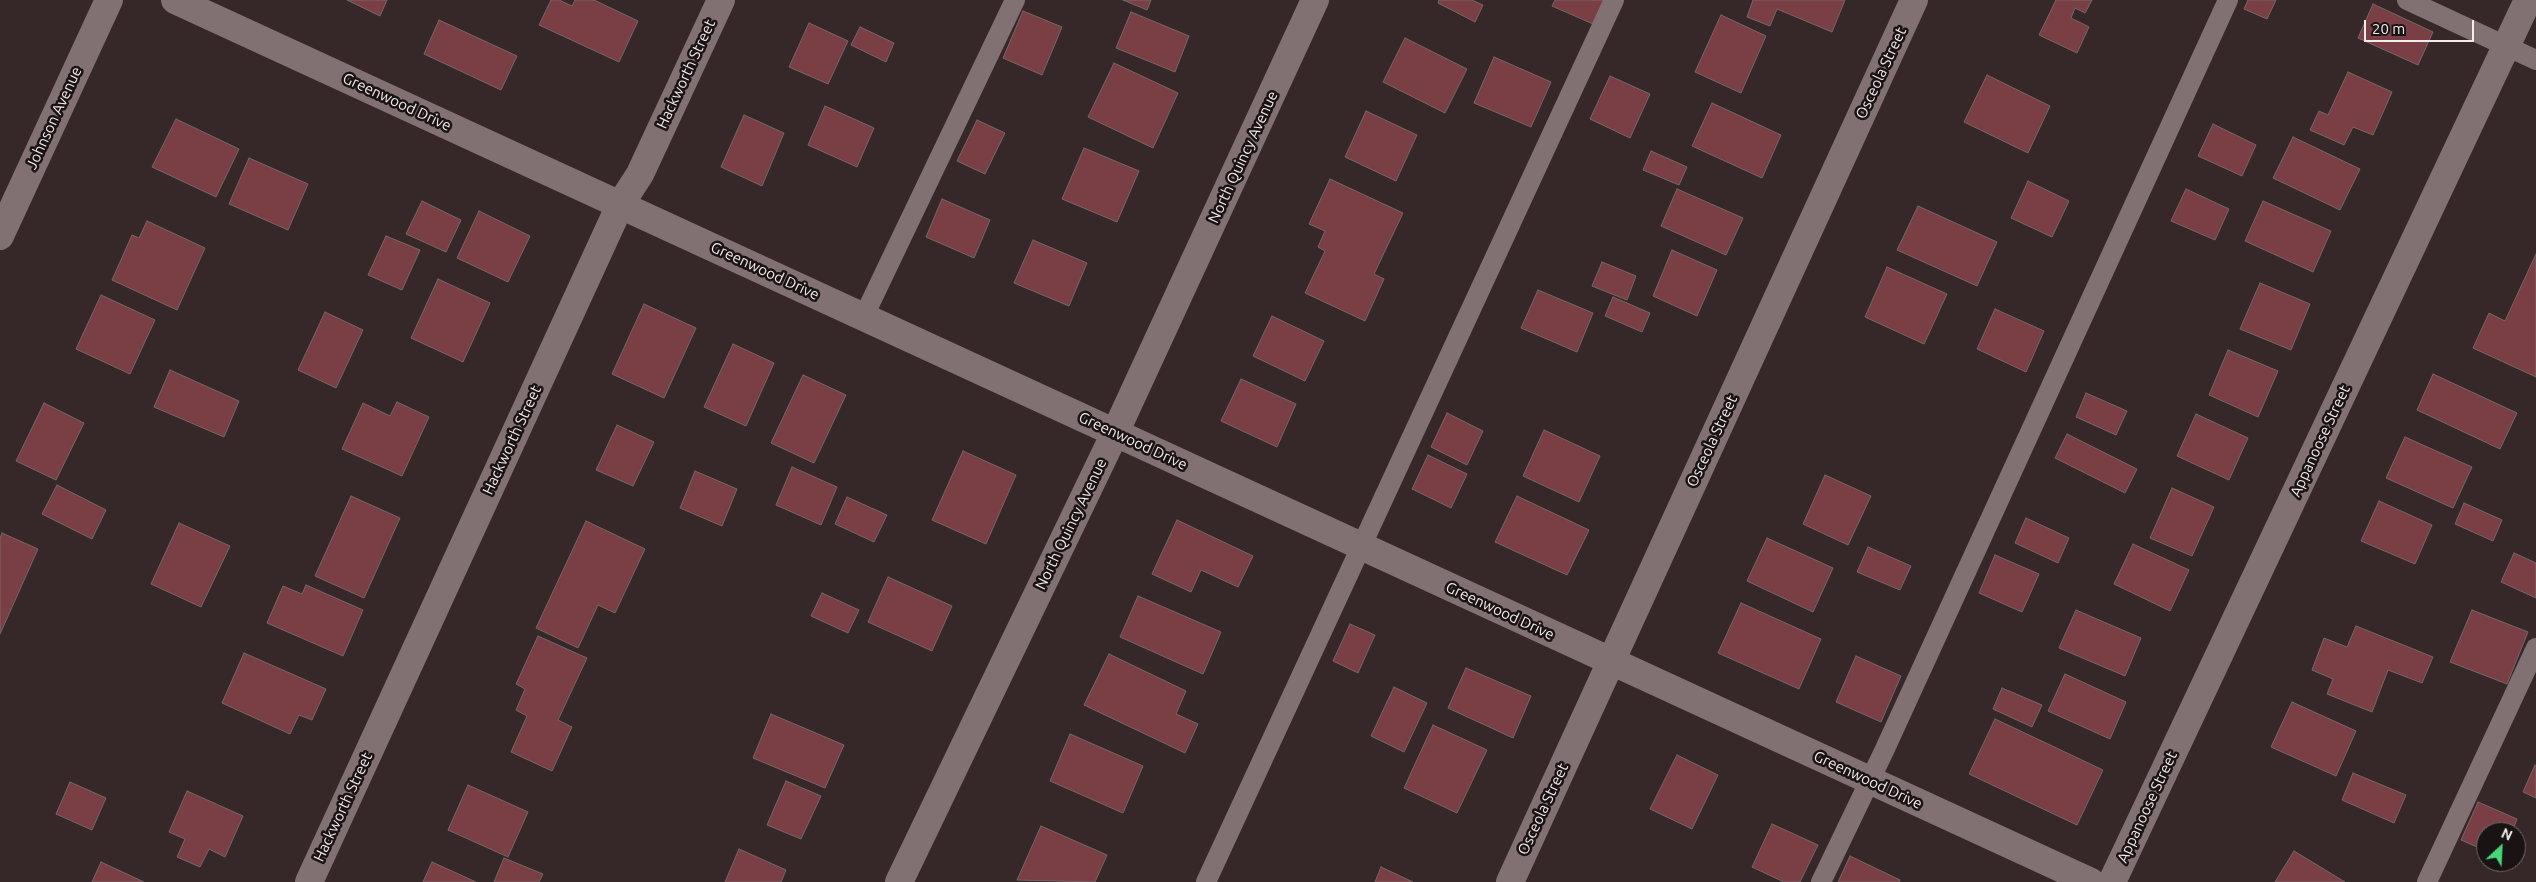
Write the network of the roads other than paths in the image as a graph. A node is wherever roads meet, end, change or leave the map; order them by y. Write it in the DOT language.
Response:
graph roads {
  1 [pos="109,0"];
  2 [pos="174,0"];
  3 [pos="721,0"];
  4 [pos="1015,0"];
  5 [pos="1316,0"];
  6 [pos="1614,0"];
  7 [pos="1914,0"];
  8 [pos="2228,0"];
  9 [pos="2407,0"];
  10 [pos="2528,0"];
  11 [pos="2506,46"];
  12 [pos="2536,60"];
  13 [pos="620,205"];
  14 [pos="2,226"];
  15 [pos="864,316"];
  16 [pos="1115,433"];
  17 [pos="1362,548"];
  18 [pos="2536,648"];
  19 [pos="1611,661"];
  20 [pos="1871,781"];
  21 [pos="309,882"];
  22 [pos="899,882"];
  23 [pos="1206,882"];
  24 [pos="1510,882"];
  25 [pos="1820,882"];
  26 [pos="2091,882"];
  27 [pos="2112,882"];
  28 [pos="2428,882"];
  1 -- 14 [label="street, Johnson Avenue"];
  2 -- 13 [label="street, Greenwood Drive"];
  3 -- 13 [label="street, Hackworth Street"];
  4 -- 15 [label="lane"];
  5 -- 16 [label="street, North Quincy Avenue"];
  6 -- 17 [label="lane"];
  7 -- 19 [label="street, Osceola Street"];
  8 -- 20 [label="lane"];
  9 -- 11 [label="lane"];
  10 -- 11 [label="street, Appanoose Street"];
  11 -- 12 [label="lane"];
  11 -- 27 [label="street, Appanoose Street"];
  13 -- 15 [label="street, Greenwood Drive"];
  13 -- 21 [label="street, Hackworth Street"];
  15 -- 16 [label="street, Greenwood Drive"];
  16 -- 17 [label="street, Greenwood Drive"];
  16 -- 22 [label="street, North Quincy Avenue"];
  17 -- 19 [label="street, Greenwood Drive"];
  17 -- 23 [label="lane"];
  18 -- 28 [label="lane"];
  19 -- 20 [label="street, Greenwood Drive"];
  19 -- 24 [label="street, Osceola Street"];
  20 -- 25 [label="lane"];
  20 -- 26 [label="street, Greenwood Drive"];
}
